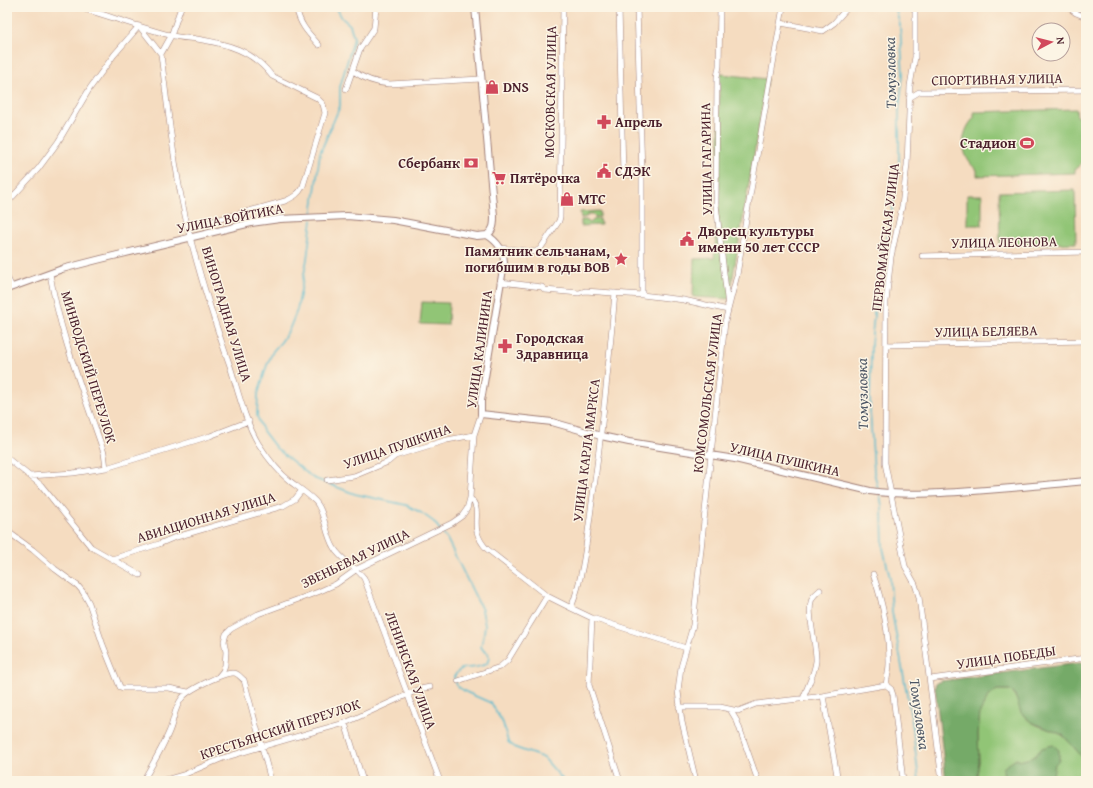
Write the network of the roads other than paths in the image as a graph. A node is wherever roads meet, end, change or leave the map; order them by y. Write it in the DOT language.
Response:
graph roads {
  1 [pos="79,7"];
  2 [pos="181,7"];
  3 [pos="296,7"];
  4 [pos="376,7"];
  5 [pos="475,7"];
  6 [pos="563,7"];
  7 [pos="620,7"];
  8 [pos="637,7"];
  9 [pos="720,7"];
  10 [pos="783,7"];
  11 [pos="848,7"];
  12 [pos="913,7"];
  13 [pos="1068,7"];
  14 [pos="1086,17"];
  15 [pos="781,23"];
  16 [pos="139,26"];
  17 [pos="171,36"];
  18 [pos="319,45"];
  19 [pos="160,54"];
  20 [pos="353,70"];
  21 [pos="481,79"];
  22 [pos="346,89"];
  23 [pos="1086,90"];
  24 [pos="909,98"];
  25 [pos="642,174"];
  26 [pos="7,203"];
  27 [pos="188,228"];
  28 [pos="487,235"];
  29 [pos="190,237"];
  30 [pos="500,248"];
  31 [pos="1086,252"];
  32 [pos="922,256"];
  33 [pos="50,274"];
  34 [pos="7,277"];
  35 [pos="500,282"];
  36 [pos="9,288"];
  37 [pos="615,293"];
  38 [pos="642,295"];
  39 [pos="728,310"];
  40 [pos="1086,341"];
  41 [pos="886,345"];
  42 [pos="481,414"];
  43 [pos="249,421"];
  44 [pos="474,435"];
  45 [pos="601,436"];
  46 [pos="711,455"];
  47 [pos="7,458"];
  48 [pos="106,468"];
  49 [pos="30,476"];
  50 [pos="327,480"];
  51 [pos="1086,481"];
  52 [pos="302,490"];
  53 [pos="890,494"];
  54 [pos="470,498"];
  55 [pos="446,526"];
  56 [pos="7,531"];
  57 [pos="112,559"];
  58 [pos="357,569"];
  59 [pos="873,574"];
  60 [pos="140,575"];
  61 [pos="820,590"];
  62 [pos="547,596"];
  63 [pos="571,608"];
  64 [pos="592,618"];
  65 [pos="686,648"];
  66 [pos="1086,658"];
  67 [pos="218,677"];
  68 [pos="930,679"];
  69 [pos="458,681"];
  70 [pos="886,685"];
  71 [pos="430,687"];
  72 [pos="188,692"];
  73 [pos="407,695"];
  74 [pos="823,696"];
  75 [pos="803,699"];
  76 [pos="679,707"];
  77 [pos="731,711"];
  78 [pos="345,724"];
  79 [pos="262,746"];
  80 [pos="143,781"];
  81 [pos="158,781"];
  82 [pos="271,781"];
  83 [pos="363,781"];
  84 [pos="440,781"];
  85 [pos="620,781"];
  86 [pos="696,781"];
  87 [pos="758,781"];
  88 [pos="838,781"];
  89 [pos="904,781"];
  90 [pos="942,781"];
  1 -- 16 [label="street"];
  2 -- 17 [label="street"];
  3 -- 18 [label="street"];
  4 -- 20 [label="street"];
  5 -- 21 [label="main road"];
  6 -- 30 [label="street, МОСКОВСКАЯ УЛИЦА"];
  7 -- 25 [label="street"];
  8 -- 25 [label="street"];
  9 -- 39 [label="street, УЛИЦА ГАГАРИНА"];
  10 -- 15 [label="street, КОМСОМОЛЬСКАЯ УЛИЦА"];
  11 -- 15 [label="street"];
  12 -- 24 [label="street, ПЕРВОМАЙСКАЯ УЛИЦА"];
  13 -- 14 [label="street"];
  15 -- 39 [label="street, КОМСОМОЛЬСКАЯ УЛИЦА"];
  16 -- 17 [label="street"];
  16 -- 19 [label="street"];
  16 -- 26 [label="street"];
  17 -- 19 [label="street"];
  17 -- 27 [label="street"];
  19 -- 27 [label="street, ВИНОГРАДНАЯ УЛИЦА"];
  20 -- 21 [label="street"];
  20 -- 22 [label="street"];
  21 -- 28 [label="main road"];
  23 -- 24 [label="street, СПОРТИВНАЯ УЛИЦА"];
  24 -- 41 [label="street, ПЕРВОМАЙСКАЯ УЛИЦА"];
  25 -- 38 [label="street"];
  27 -- 29 [label="street, ВИНОГРАДНАЯ УЛИЦА"];
  28 -- 29 [label="main road, УЛИЦА ВОЙТИКА"];
  28 -- 30 [label="main road"];
  29 -- 33 [label="main road, УЛИЦА ВОЙТИКА"];
  29 -- 43 [label="street, ВИНОГРАДНАЯ УЛИЦА"];
  30 -- 35 [label="main road, УЛИЦА КАЛИНИНА"];
  31 -- 32 [label="street, УЛИЦА ЛЕОНОВА"];
  33 -- 36 [label="main road, УЛИЦА ВОЙТИКА"];
  33 -- 48 [label="street, МИНВОДСКИЙ ПЕРЕУЛОК"];
  34 -- 36 [label="street"];
  35 -- 37 [label="street"];
  35 -- 42 [label="main road, УЛИЦА КАЛИНИНА"];
  37 -- 38 [label="street"];
  37 -- 45 [label="street, УЛИЦА КАРЛА МАРКСА"];
  38 -- 39 [label="street"];
  39 -- 46 [label="street, КОМСОМОЛЬСКАЯ УЛИЦА"];
  40 -- 41 [label="street, УЛИЦА БЕЛЯЕВА"];
  41 -- 53 [label="street, ПЕРВОМАЙСКАЯ УЛИЦА"];
  42 -- 44 [label="street, УЛИЦА КАЛИНИНА"];
  42 -- 45 [label="main road, УЛИЦА ПУШКИНА"];
  43 -- 48 [label="street"];
  43 -- 52 [label="street, ВИНОГРАДНАЯ УЛИЦА"];
  44 -- 50 [label="street, УЛИЦА ПУШКИНА"];
  44 -- 54 [label="street, УЛИЦА КАЛИНИНА"];
  45 -- 46 [label="main road, УЛИЦА ПУШКИНА"];
  45 -- 63 [label="street, УЛИЦА КАРЛА МАРКСА"];
  46 -- 53 [label="main road, УЛИЦА ПУШКИНА"];
  46 -- 65 [label="street, КОМСОМОЛЬСКАЯ УЛИЦА"];
  47 -- 49 [label="street"];
  48 -- 49 [label="street"];
  49 -- 57 [label="street"];
  51 -- 53 [label="main road, УЛИЦА ПУШКИНА"];
  52 -- 57 [label="street, АВИАЦИОННАЯ УЛИЦА"];
  52 -- 58 [label="street, ВИНОГРАДНАЯ УЛИЦА"];
  53 -- 68 [label="street"];
  54 -- 55 [label="street, УЛИЦА КАЛИНИНА"];
  54 -- 62 [label="street"];
  55 -- 58 [label="street, ЗВЕНЬЕВАЯ УЛИЦА"];
  56 -- 72 [label="street"];
  57 -- 60 [label="street"];
  58 -- 67 [label="street, ЗВЕНЬЕВАЯ УЛИЦА"];
  58 -- 73 [label="street, ЛЕНИНСКАЯ УЛИЦА"];
  59 -- 70 [label="street"];
  61 -- 75 [label="street"];
  62 -- 63 [label="street"];
  62 -- 69 [label="street"];
  63 -- 64 [label="street"];
  64 -- 65 [label="street"];
  64 -- 85 [label="street"];
  65 -- 76 [label="street, КОМСОМОЛЬСКАЯ УЛИЦА"];
  66 -- 68 [label="street, УЛИЦА ПОБЕДЫ"];
  67 -- 72 [label="street"];
  67 -- 79 [label="street"];
  68 -- 90 [label="street"];
  70 -- 74 [label="street"];
  70 -- 89 [label="street"];
  71 -- 73 [label="street, КРЕСТЬЯНСКИЙ ПЕРЕУЛОК"];
  72 -- 80 [label="street"];
  73 -- 78 [label="street, КРЕСТЬЯНСКИЙ ПЕРЕУЛОК"];
  73 -- 84 [label="street, ЛЕНИНСКАЯ УЛИЦА"];
  74 -- 75 [label="street"];
  74 -- 88 [label="street"];
  75 -- 77 [label="street"];
  76 -- 77 [label="street"];
  76 -- 86 [label="street, КОМСОМОЛЬСКАЯ УЛИЦА"];
  77 -- 87 [label="street"];
  78 -- 79 [label="street, КРЕСТЬЯНСКИЙ ПЕРЕУЛОК"];
  78 -- 83 [label="street"];
  79 -- 81 [label="street, КРЕСТЬЯНСКИЙ ПЕРЕУЛОК"];
  79 -- 82 [label="street"];
}
